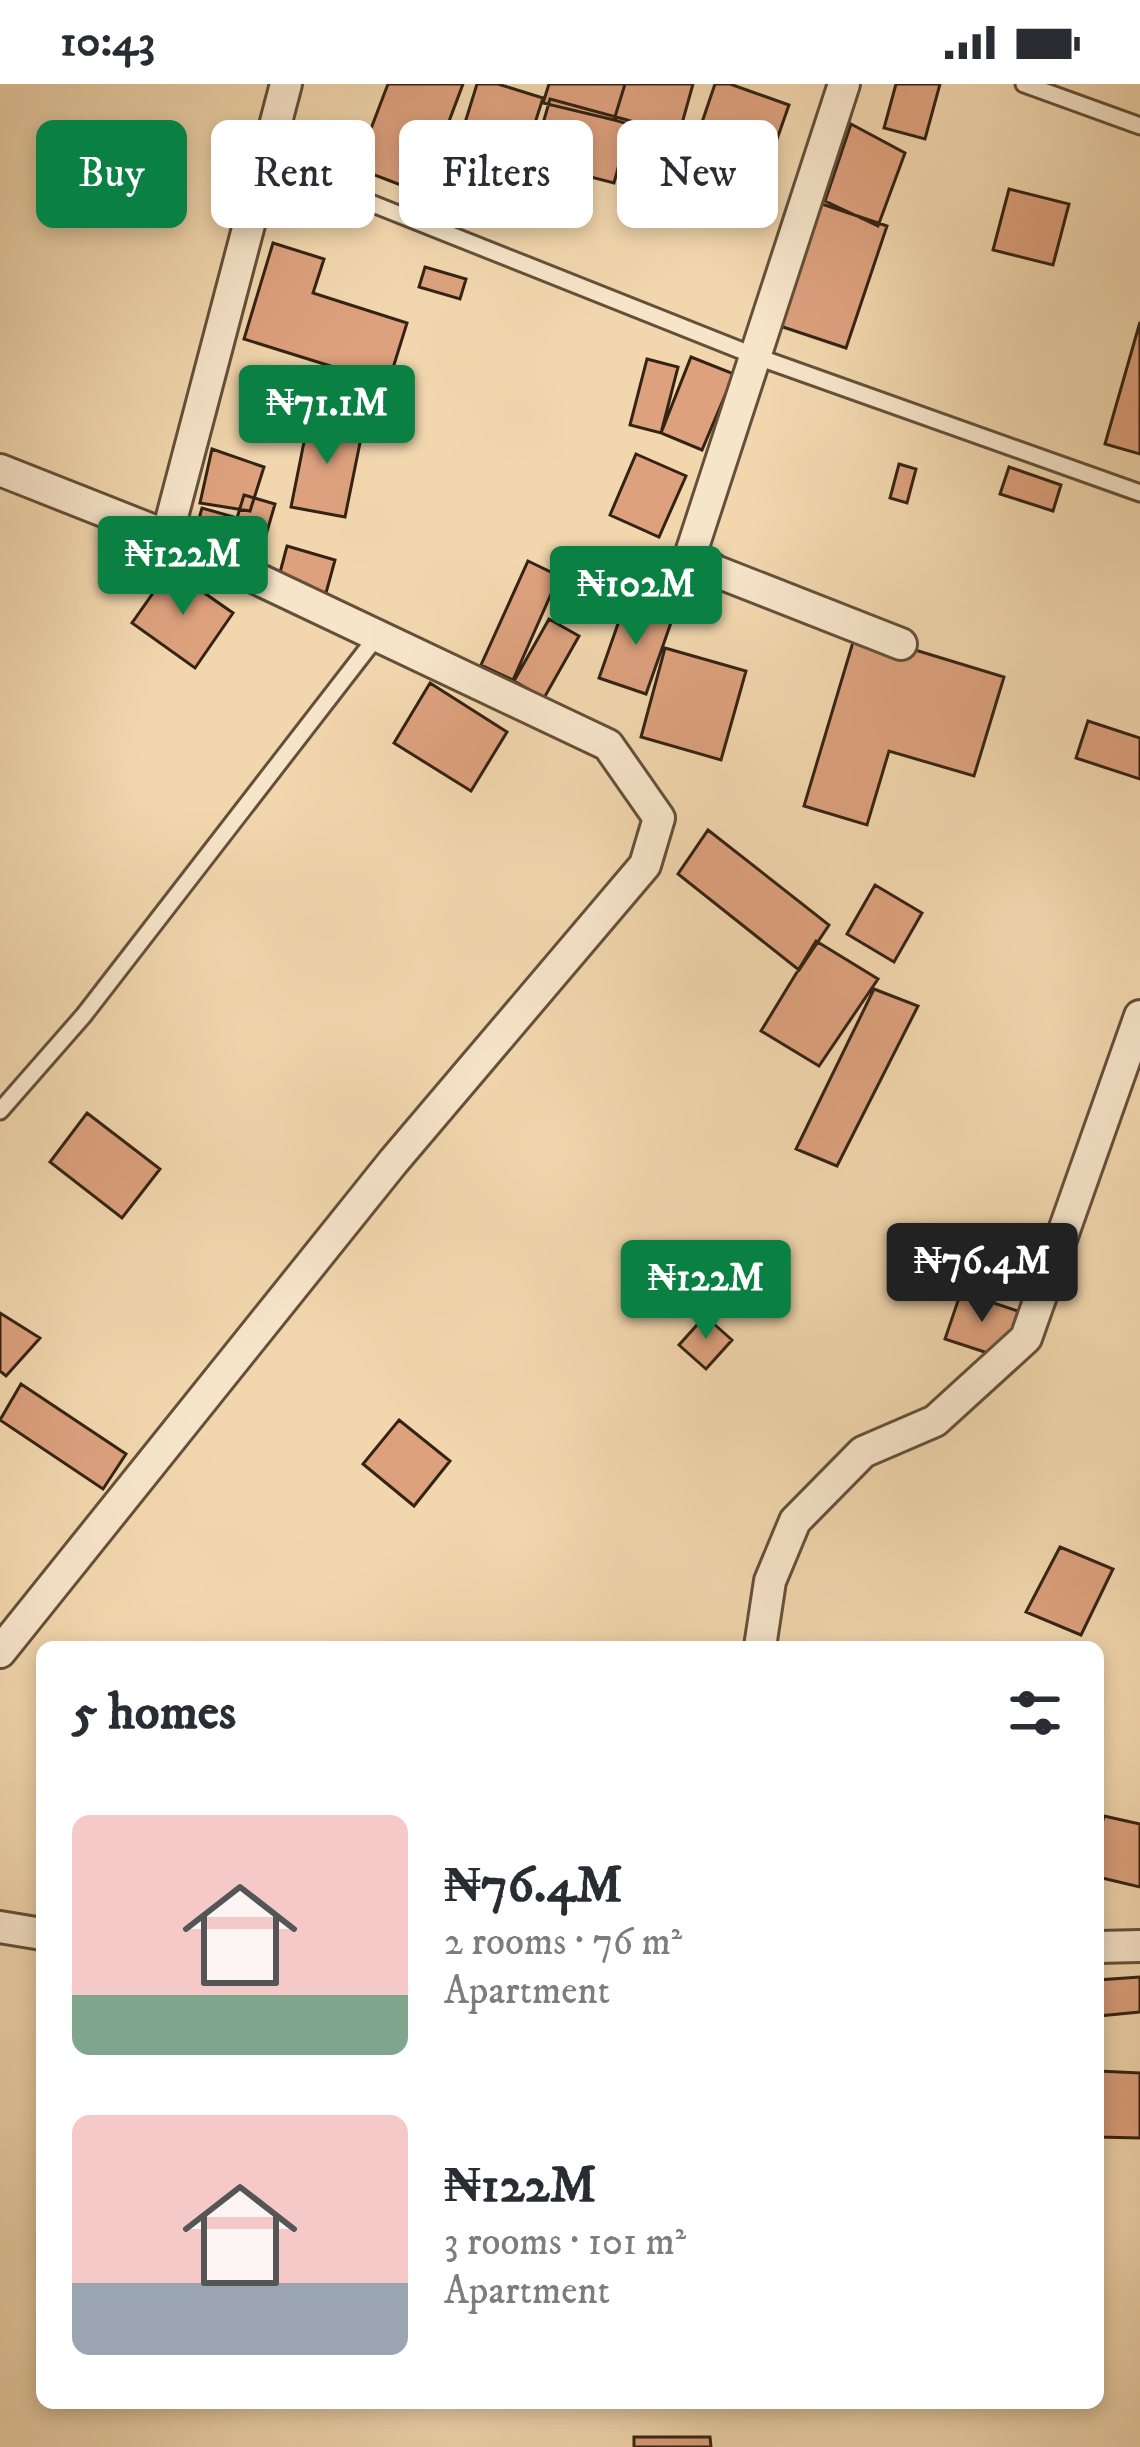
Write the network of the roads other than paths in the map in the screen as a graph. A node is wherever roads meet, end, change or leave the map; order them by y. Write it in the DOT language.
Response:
graph roads {
  1 [pos="286,84"];
  2 [pos="844,84"];
  3 [pos="1024,84"];
  4 [pos="276,120"];
  5 [pos="1140,126"];
  6 [pos="375,205"];
  7 [pos="247,228"];
  8 [pos="755,356"];
  9 [pos="0,470"];
  10 [pos="1140,493"];
  11 [pos="167,536"];
  12 [pos="378,635"];
  13 [pos="901,644"];
  14 [pos="1140,1016"];
  15 [pos="0,1111"];
  16 [pos="761,1641"];
  17 [pos="0,1652"];
  18 [pos="0,1927"];
  19 [pos="36,1933"];
  20 [pos="1140,1946"];
  21 [pos="1104,1948"];
  1 -- 4 [label="street"];
  2 -- 8 [label="street"];
  3 -- 5 [label="lane"];
  6 -- 8 [label="lane"];
  7 -- 11 [label="street"];
  8 -- 10 [label="lane"];
  8 -- 13 [label="street"];
  9 -- 11 [label="street"];
  11 -- 12 [label="street"];
  12 -- 15 [label="lane"];
  12 -- 17 [label="street"];
  14 -- 16 [label="street"];
  18 -- 19 [label="street"];
  20 -- 21 [label="street"];
}
